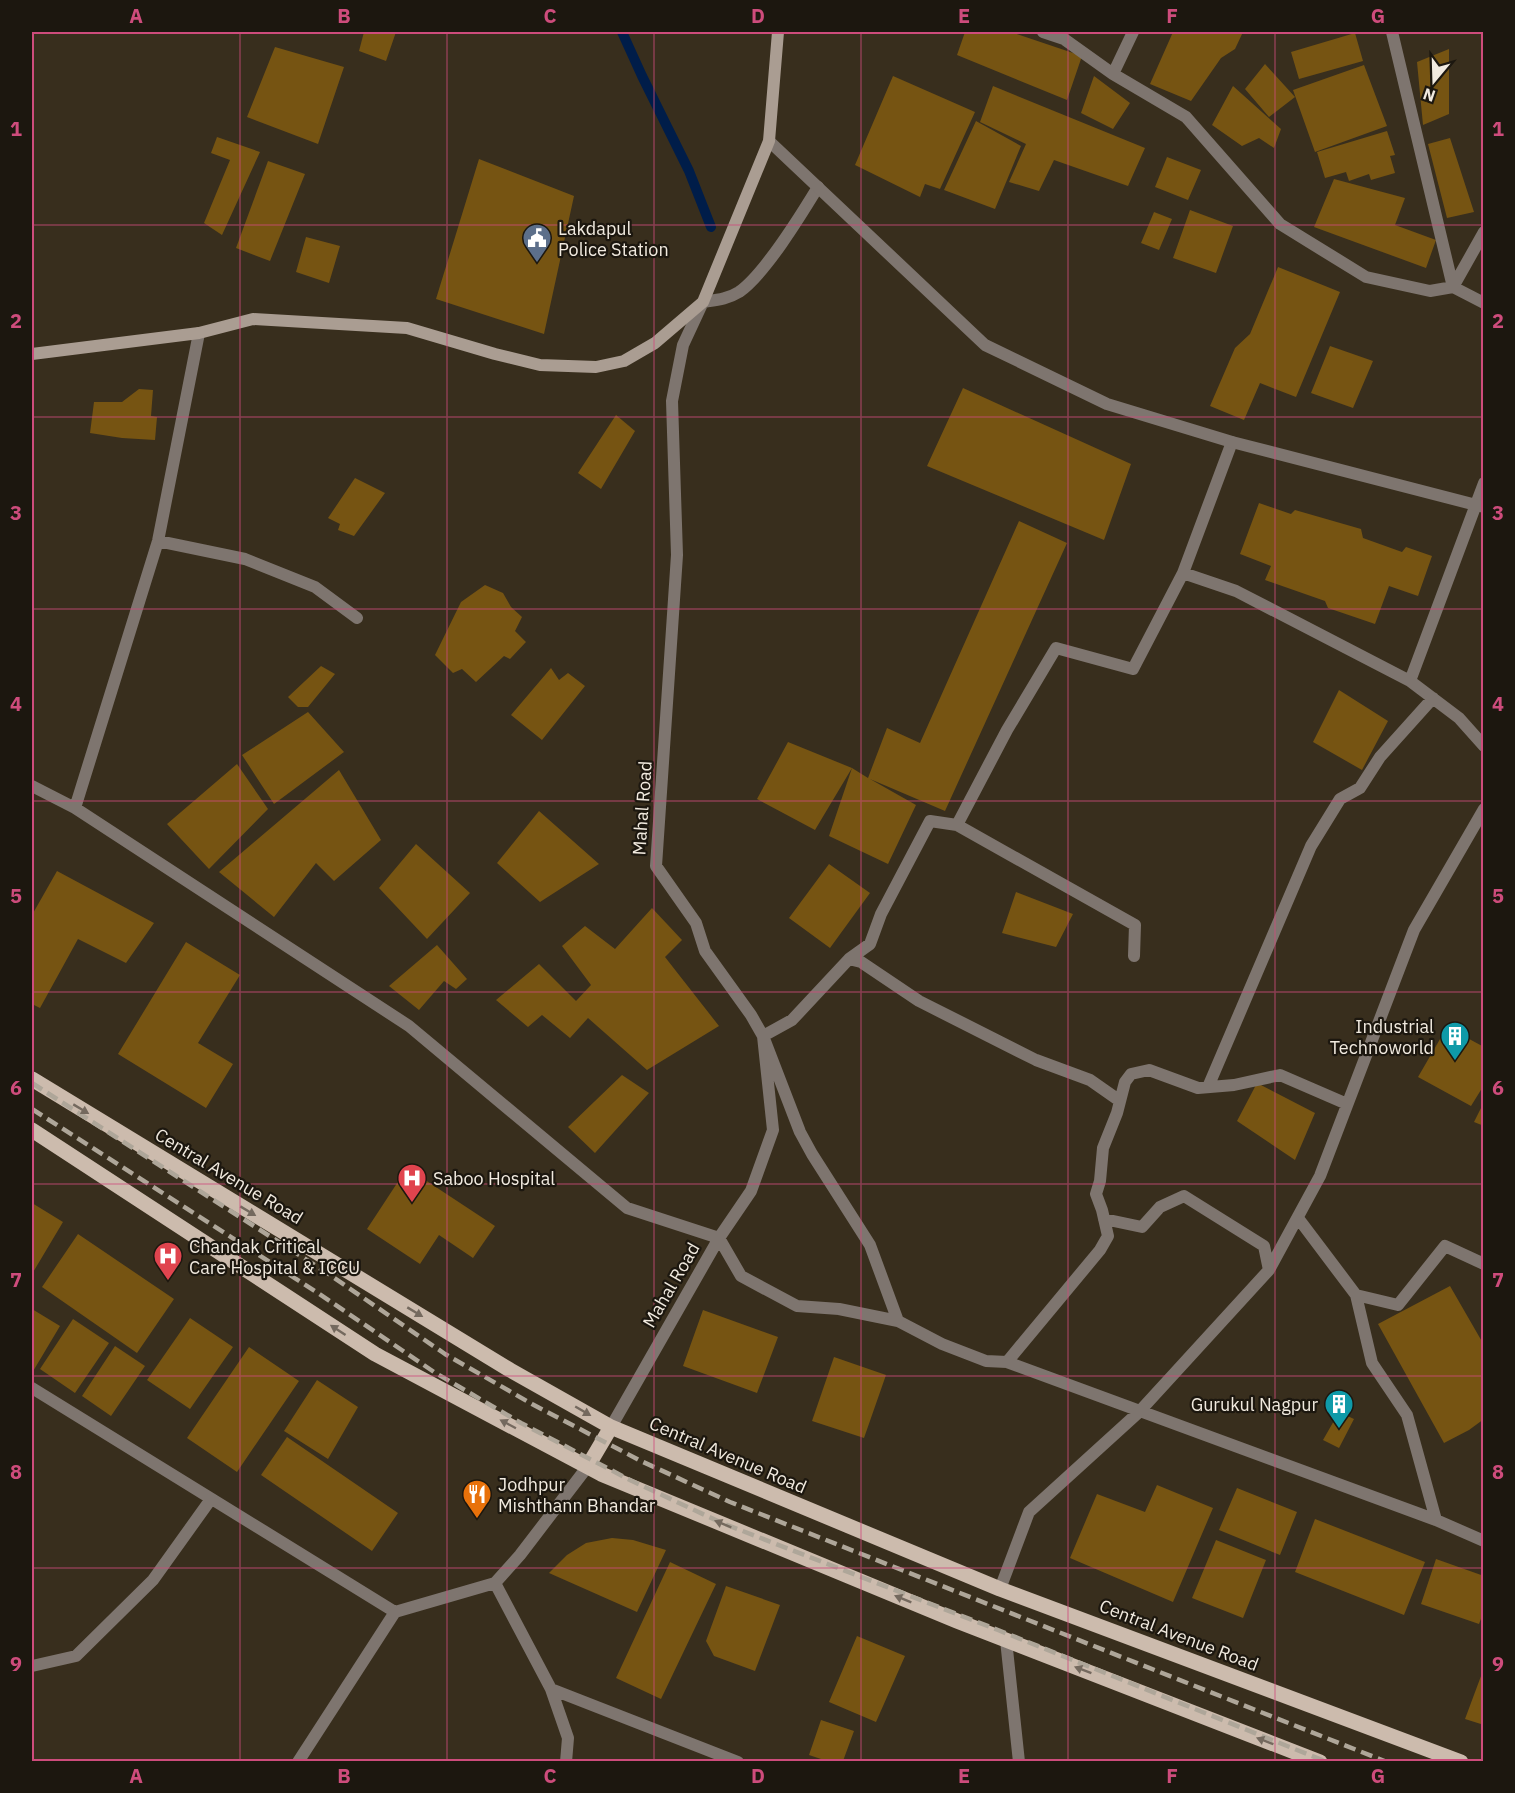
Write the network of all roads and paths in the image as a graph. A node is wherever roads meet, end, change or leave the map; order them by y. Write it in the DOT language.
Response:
graph roads {
  1 [pos="778,32"];
  2 [pos="1043,32"];
  3 [pos="1133,32"];
  4 [pos="1392,32"];
  5 [pos="1113,74"];
  6 [pos="770,141"];
  7 [pos="818,187"];
  8 [pos="1484,232"];
  9 [pos="1453,286"];
  10 [pos="703,302"];
  11 [pos="1484,303"];
  12 [pos="199,333"];
  13 [pos="32,354"];
  14 [pos="1232,442"];
  15 [pos="1484,483"];
  16 [pos="1480,506"];
  17 [pos="158,541"];
  18 [pos="1183,573"];
  19 [pos="357,618"];
  20 [pos="1410,681"];
  21 [pos="1433,698"];
  22 [pos="1484,747"];
  23 [pos="32,786"];
  24 [pos="75,808"];
  25 [pos="1484,809"];
  26 [pos="957,825"];
  27 [pos="1134,956"];
  28 [pos="849,959"];
  29 [pos="763,1036"];
  30 [pos="32,1079"];
  31 [pos="1208,1087"];
  32 [pos="1120,1101"];
  33 [pos="1347,1104"];
  34 [pos="32,1130"];
  35 [pos="1298,1218"];
  36 [pos="1104,1219"];
  37 [pos="719,1238"];
  38 [pos="1484,1264"];
  39 [pos="1269,1270"];
  40 [pos="1356,1295"];
  41 [pos="898,1322"];
  42 [pos="1008,1362"];
  43 [pos="32,1388"];
  44 [pos="1139,1412"];
  45 [pos="611,1427"];
  46 [pos="588,1466"];
  47 [pos="211,1499"];
  48 [pos="1436,1520"];
  49 [pos="1484,1541"];
  50 [pos="495,1582"];
  51 [pos="1000,1589"];
  52 [pos="396,1612"];
  53 [pos="1006,1640"];
  54 [pos="32,1666"];
  55 [pos="551,1689"];
  56 [pos="298,1761"];
  57 [pos="566,1761"];
  58 [pos="738,1761"];
  59 [pos="1019,1761"];
  60 [pos="1320,1761"];
  61 [pos="1461,1761"];
  1 -- 6 [label="main road"];
  2 -- 5 [label="street"];
  3 -- 5 [label="street"];
  4 -- 9 [label="street"];
  5 -- 9 [label="street"];
  6 -- 7 [label="street"];
  6 -- 10 [label="main road"];
  7 -- 10 [label="street"];
  7 -- 14 [label="street"];
  8 -- 9 [label="street"];
  9 -- 11 [label="street"];
  10 -- 12 [label="main road"];
  10 -- 29 [label="street, Mahal Road"];
  12 -- 13 [label="main road"];
  12 -- 17 [label="street"];
  14 -- 16 [label="street"];
  14 -- 18 [label="street"];
  15 -- 16 [label="street"];
  16 -- 20 [label="street"];
  17 -- 19 [label="street"];
  17 -- 24 [label="street"];
  18 -- 20 [label="street"];
  18 -- 26 [label="street"];
  20 -- 21 [label="street"];
  21 -- 22 [label="street"];
  21 -- 31 [label="street"];
  23 -- 24 [label="street"];
  24 -- 37 [label="street"];
  25 -- 33 [label="street"];
  26 -- 27 [label="street"];
  26 -- 28 [label="street"];
  28 -- 29 [label="street"];
  28 -- 32 [label="street"];
  29 -- 37 [label="street, Mahal Road"];
  29 -- 41 [label="street"];
  30 -- 45 [label="main road, Central Avenue Road, one-way"];
  31 -- 32 [label="street"];
  31 -- 33 [label="street"];
  32 -- 36 [label="street"];
  33 -- 35 [label="street"];
  46 -- 34 [label="main road, one-way"];
  35 -- 39 [label="street"];
  35 -- 40 [label="street"];
  36 -- 39 [label="street"];
  36 -- 42 [label="street"];
  37 -- 41 [label="street"];
  37 -- 45 [label="street, Mahal Road"];
  38 -- 40 [label="street"];
  39 -- 44 [label="street"];
  40 -- 48 [label="street"];
  41 -- 42 [label="street"];
  42 -- 44 [label="street"];
  43 -- 47 [label="street"];
  44 -- 48 [label="street"];
  44 -- 51 [label="street"];
  45 -- 46 [label="main road"];
  45 -- 51 [label="main road, Central Avenue Road"];
  46 -- 50 [label="street"];
  53 -- 46 [label="main road, one-way"];
  47 -- 52 [label="street"];
  47 -- 54 [label="street"];
  48 -- 49 [label="street"];
  50 -- 52 [label="street"];
  50 -- 55 [label="street"];
  51 -- 61 [label="main road, Central Avenue Road"];
  52 -- 56 [label="street"];
  53 -- 59 [label="street"];
  60 -- 53 [label="main road, one-way"];
  55 -- 57 [label="street"];
  55 -- 58 [label="street"];
}
